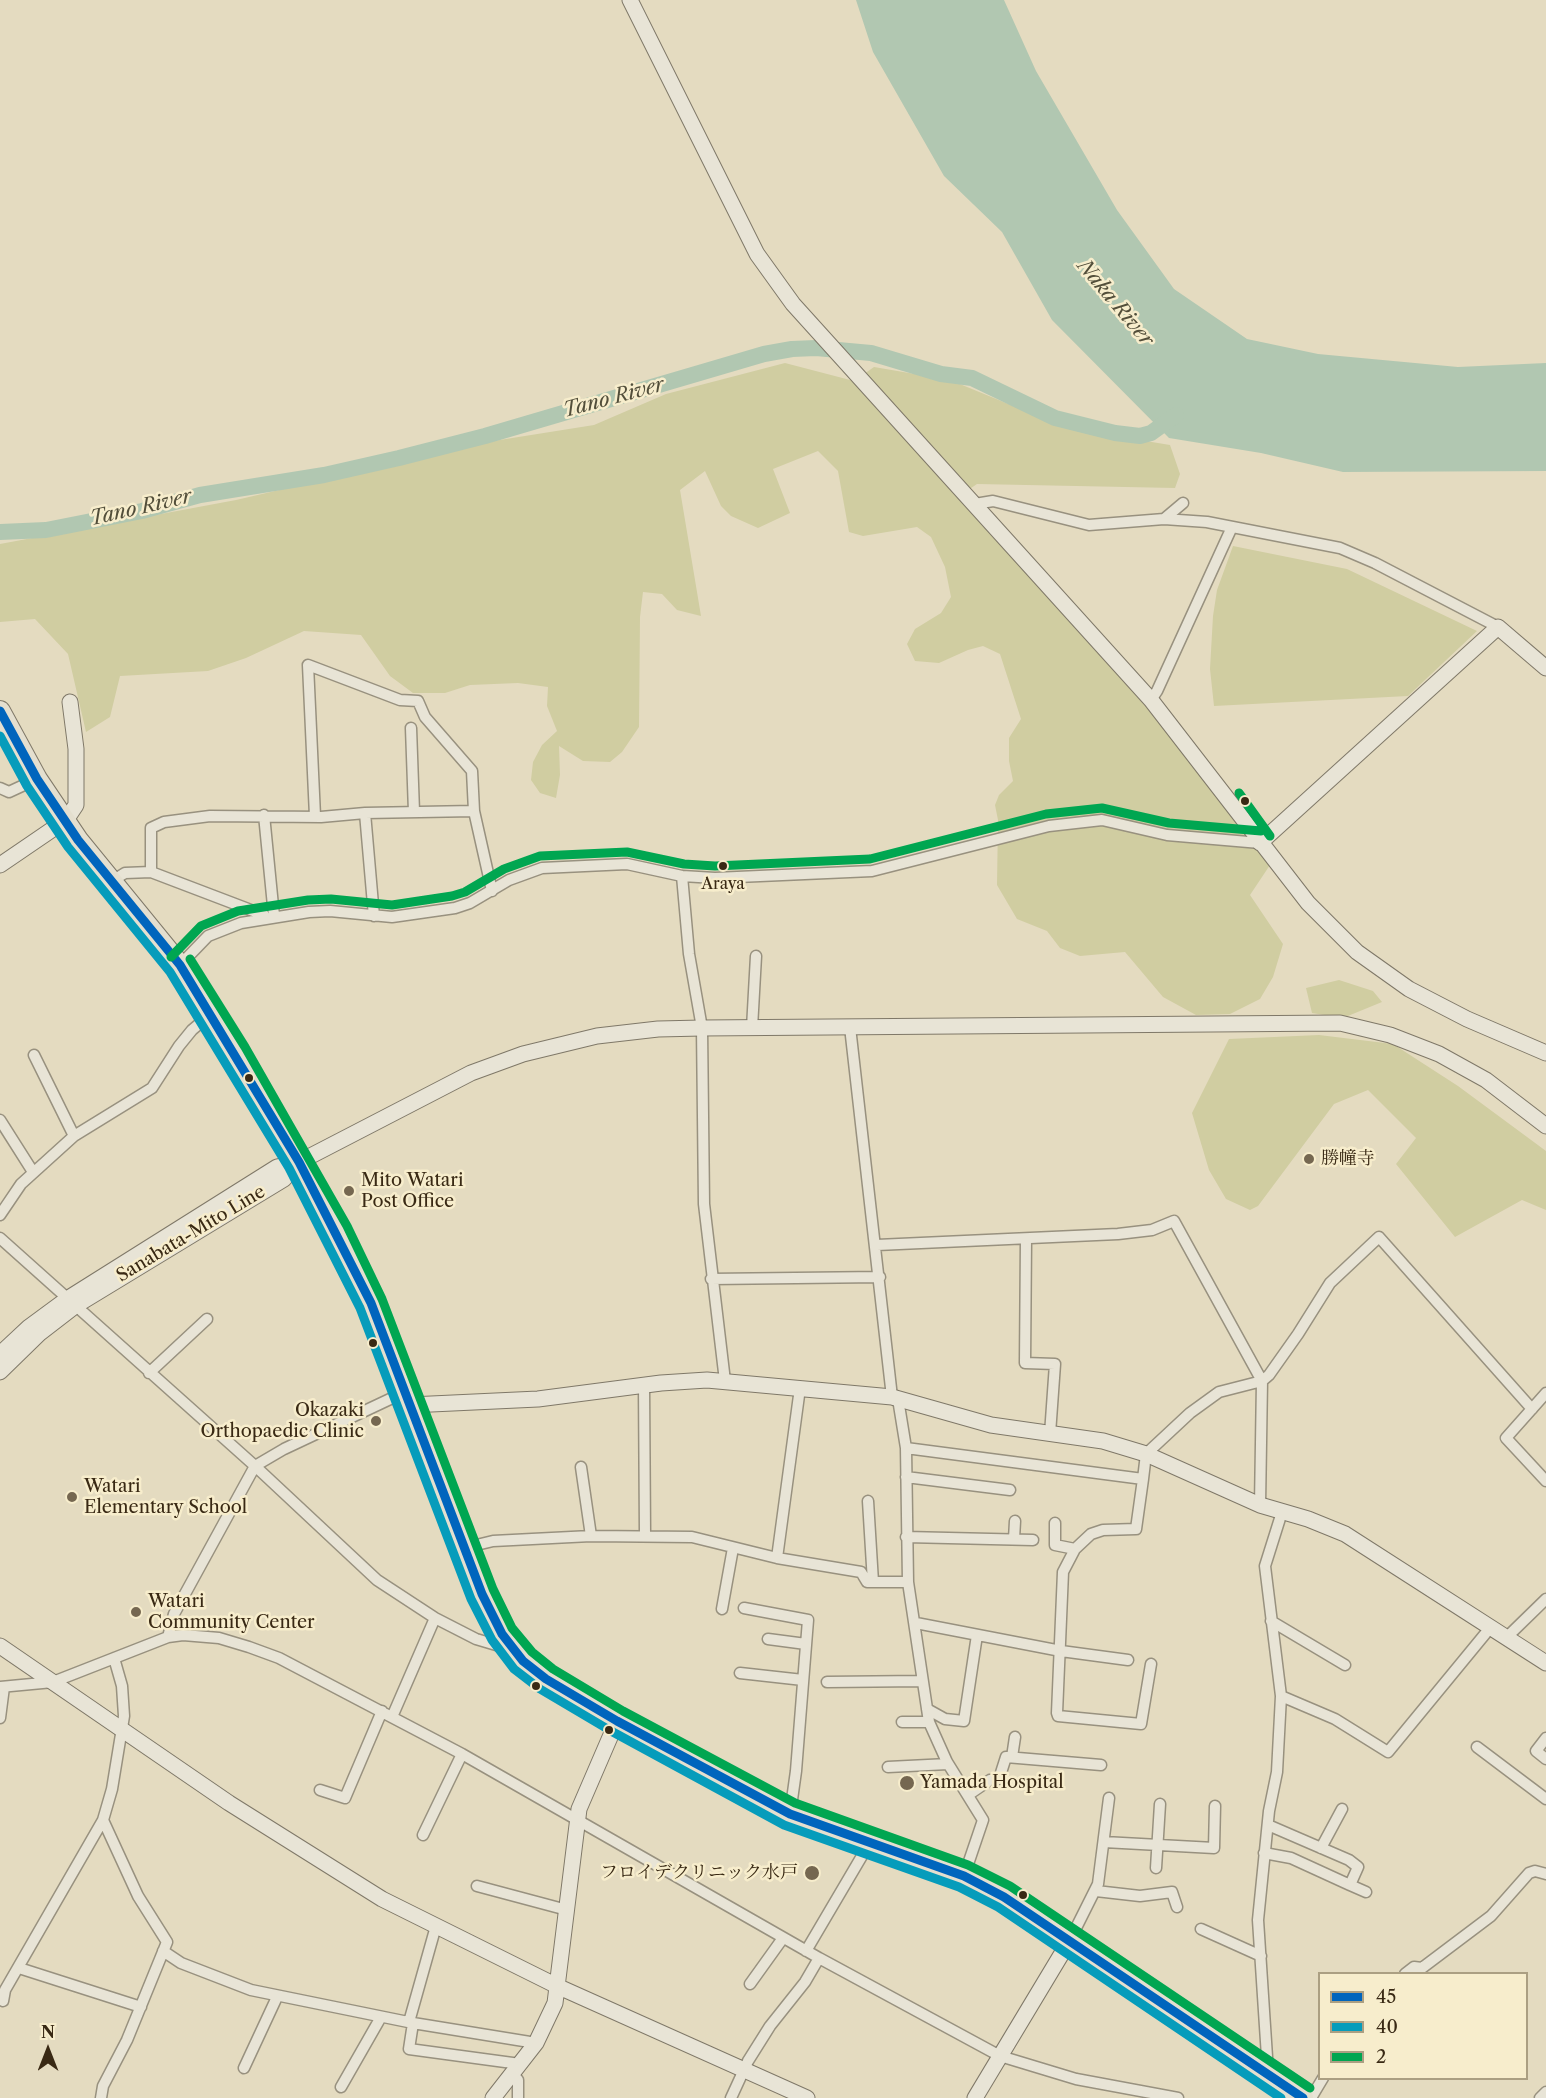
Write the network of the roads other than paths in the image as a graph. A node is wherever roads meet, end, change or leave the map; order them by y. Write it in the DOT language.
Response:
graph roads {
  1 [pos="630,0"];
  2 [pos="1183,503"];
  3 [pos="975,504"];
  4 [pos="1164,519"];
  5 [pos="1232,527"];
  6 [pos="1498,627"];
  7 [pos="1546,668"];
  8 [pos="1151,700"];
  9 [pos="70,702"];
  10 [pos="0,711"];
  11 [pos="411,728"];
  12 [pos="37,779"];
  13 [pos="0,788"];
  14 [pos="474,811"];
  15 [pos="414,812"];
  16 [pos="365,813"];
  17 [pos="264,815"];
  18 [pos="315,816"];
  19 [pos="66,820"];
  20 [pos="1260,843"];
  21 [pos="0,865"];
  22 [pos="151,872"];
  23 [pos="682,876"];
  24 [pos="112,881"];
  25 [pos="492,891"];
  26 [pos="374,916"];
  27 [pos="269,917"];
  28 [pos="756,956"];
  29 [pos="180,965"];
  30 [pos="211,1014"];
  31 [pos="850,1027"];
  32 [pos="702,1028"];
  33 [pos="752,1028"];
  34 [pos="1546,1053"];
  35 [pos="33,1055"];
  36 [pos="0,1120"];
  37 [pos="1546,1126"];
  38 [pos="74,1136"];
  39 [pos="299,1162"];
  40 [pos="33,1172"];
  41 [pos="0,1215"];
  42 [pos="0,1238"];
  43 [pos="1026,1239"];
  44 [pos="877,1245"];
  45 [pos="880,1277"];
  46 [pos="711,1279"];
  47 [pos="71,1303"];
  48 [pos="207,1319"];
  49 [pos="0,1354"];
  50 [pos="0,1372"];
  51 [pos="150,1373"];
  52 [pos="725,1381"];
  53 [pos="1262,1381"];
  54 [pos="644,1385"];
  55 [pos="800,1388"];
  56 [pos="895,1398"];
  57 [pos="407,1399"];
  58 [pos="1541,1402"];
  59 [pos="1050,1434"];
  60 [pos="906,1448"];
  61 [pos="1146,1454"];
  62 [pos="255,1466"];
  63 [pos="581,1467"];
  64 [pos="906,1477"];
  65 [pos="1143,1479"];
  66 [pos="1546,1481"];
  67 [pos="1010,1490"];
  68 [pos="868,1501"];
  69 [pos="1260,1505"];
  70 [pos="1282,1512"];
  71 [pos="1015,1521"];
  72 [pos="1055,1523"];
  73 [pos="645,1535"];
  74 [pos="591,1536"];
  75 [pos="906,1537"];
  76 [pos="1014,1539"];
  77 [pos="1033,1540"];
  78 [pos="733,1548"];
  79 [pos="460,1549"];
  80 [pos="1075,1549"];
  81 [pos="777,1558"];
  82 [pos="873,1582"];
  83 [pos="908,1582"];
  84 [pos="1546,1599"];
  85 [pos="744,1608"];
  86 [pos="722,1609"];
  87 [pos="435,1618"];
  88 [pos="1271,1621"];
  89 [pos="916,1623"];
  90 [pos="1490,1628"];
  91 [pos="977,1635"];
  92 [pos="168,1636"];
  93 [pos="1507,1637"];
  94 [pos="768,1639"];
  95 [pos="806,1644"];
  96 [pos="0,1646"];
  97 [pos="513,1650"];
  98 [pos="1061,1651"];
  99 [pos="114,1658"];
  100 [pos="1128,1660"];
  101 [pos="1546,1663"];
  102 [pos="1151,1664"];
  103 [pos="1345,1665"];
  104 [pos="740,1673"];
  105 [pos="803,1680"];
  106 [pos="922,1681"];
  107 [pos="53,1682"];
  108 [pos="827,1682"];
  109 [pos="2,1687"];
  110 [pos="1281,1696"];
  111 [pos="927,1709"];
  112 [pos="387,1714"];
  113 [pos="0,1718"];
  114 [pos="617,1721"];
  115 [pos="902,1722"];
  116 [pos="929,1722"];
  117 [pos="122,1730"];
  118 [pos="1015,1737"];
  119 [pos="1546,1738"];
  120 [pos="1477,1747"];
  121 [pos="462,1754"];
  122 [pos="1012,1757"];
  123 [pos="1546,1759"];
  124 [pos="948,1764"];
  125 [pos="1101,1766"];
  126 [pos="888,1767"];
  127 [pos="320,1790"];
  128 [pos="968,1795"];
  129 [pos="1109,1798"];
  130 [pos="1546,1799"];
  131 [pos="1160,1804"];
  132 [pos="1215,1806"];
  133 [pos="1342,1809"];
  134 [pos="790,1814"];
  135 [pos="577,1819"];
  136 [pos="104,1820"];
  137 [pos="1268,1825"];
  138 [pos="423,1835"];
  139 [pos="1104,1842"];
  140 [pos="869,1844"];
  141 [pos="1158,1845"];
  142 [pos="1321,1848"];
  143 [pos="1264,1853"];
  144 [pos="1156,1868"];
  145 [pos="1546,1874"];
  146 [pos="964,1876"];
  147 [pos="1350,1885"];
  148 [pos="477,1886"];
  149 [pos="1095,1891"];
  150 [pos="1366,1892"];
  151 [pos="1177,1907"];
  152 [pos="567,1910"];
  153 [pos="435,1926"];
  154 [pos="1201,1929"];
  155 [pos="783,1938"];
  156 [pos="1070,1940"];
  157 [pos="163,1951"];
  158 [pos="806,1951"];
  159 [pos="1261,1956"];
  160 [pos="819,1958"];
  161 [pos="19,1968"];
  162 [pos="1408,1972"];
  163 [pos="750,1984"];
  164 [pos="559,1987"];
  165 [pos="277,1997"];
  166 [pos="3,2001"];
  167 [pos="141,2007"];
  168 [pos="381,2017"];
  169 [pos="411,2022"];
  170 [pos="536,2043"];
  171 [pos="1000,2056"];
  172 [pos="244,2068"];
  173 [pos="516,2069"];
  174 [pos="744,2070"];
  175 [pos="1268,2072"];
  176 [pos="1322,2080"];
  177 [pos="341,2086"];
  178 [pos="1546,2092"];
  179 [pos="101,2098"];
  180 [pos="493,2098"];
  181 [pos="518,2098"];
  182 [pos="731,2098"];
  183 [pos="807,2098"];
  184 [pos="975,2098"];
  185 [pos="1178,2098"];
  186 [pos="1303,2098"];
  187 [pos="1311,2098"];
  188 [pos="1540,2098"];
  1 -- 3 [label="street"];
  2 -- 4 [label="street"];
  3 -- 4 [label="street"];
  3 -- 8 [label="street"];
  4 -- 5 [label="street"];
  5 -- 6 [label="street"];
  5 -- 8 [label="street"];
  6 -- 7 [label="street"];
  6 -- 20 [label="street"];
  8 -- 20 [label="street"];
  9 -- 19 [label="street"];
  10 -- 12 [label="highway"];
  11 -- 15 [label="street"];
  12 -- 13 [label="street"];
  12 -- 19 [label="highway"];
  14 -- 15 [label="street"];
  14 -- 18 [label="street"];
  14 -- 25 [label="street"];
  15 -- 16 [label="street"];
  16 -- 18 [label="street"];
  16 -- 26 [label="street"];
  17 -- 18 [label="street"];
  17 -- 22 [label="street"];
  17 -- 27 [label="street"];
  19 -- 21 [label="street"];
  19 -- 24 [label="highway"];
  20 -- 23 [label="street"];
  20 -- 34 [label="street"];
  22 -- 24 [label="street"];
  22 -- 27 [label="street"];
  23 -- 25 [label="street"];
  23 -- 32 [label="street"];
  24 -- 29 [label="highway"];
  25 -- 26 [label="street"];
  26 -- 27 [label="street"];
  27 -- 29 [label="street"];
  28 -- 33 [label="street"];
  29 -- 30 [label="highway"];
  30 -- 38 [label="street"];
  30 -- 39 [label="highway"];
  31 -- 33 [label="street, Sanabata-Mito Line"];
  31 -- 37 [label="street, Sanabata-Mito Line"];
  31 -- 44 [label="street"];
  32 -- 33 [label="street, Sanabata-Mito Line"];
  32 -- 39 [label="street, Sanabata-Mito Line"];
  32 -- 46 [label="street"];
  35 -- 38 [label="street"];
  36 -- 40 [label="street"];
  38 -- 40 [label="street"];
  39 -- 47 [label="street, Sanabata-Mito Line"];
  39 -- 57 [label="highway"];
  40 -- 41 [label="street"];
  42 -- 47 [label="street"];
  43 -- 44 [label="street"];
  43 -- 53 [label="street"];
  43 -- 59 [label="street"];
  44 -- 45 [label="street"];
  45 -- 46 [label="street"];
  45 -- 56 [label="street"];
  46 -- 52 [label="street"];
  47 -- 49 [label="street, Sanabata-Mito Line"];
  47 -- 50 [label="street, Sanabata-Mito Line"];
  47 -- 51 [label="street"];
  48 -- 51 [label="street"];
  51 -- 62 [label="street"];
  52 -- 54 [label="street"];
  52 -- 55 [label="street"];
  53 -- 58 [label="street"];
  53 -- 61 [label="street"];
  53 -- 69 [label="street"];
  54 -- 57 [label="street"];
  54 -- 73 [label="street"];
  55 -- 56 [label="street"];
  55 -- 81 [label="street"];
  56 -- 59 [label="street"];
  56 -- 60 [label="street"];
  57 -- 62 [label="street"];
  57 -- 79 [label="highway"];
  58 -- 66 [label="street"];
  59 -- 61 [label="street"];
  60 -- 64 [label="street"];
  60 -- 65 [label="street"];
  61 -- 65 [label="street"];
  61 -- 69 [label="street"];
  62 -- 87 [label="street"];
  62 -- 92 [label="street"];
  63 -- 74 [label="street"];
  64 -- 67 [label="street"];
  64 -- 75 [label="street"];
  65 -- 80 [label="street"];
  68 -- 82 [label="street"];
  69 -- 70 [label="street"];
  70 -- 88 [label="street"];
  70 -- 90 [label="street"];
  71 -- 76 [label="street"];
  72 -- 80 [label="street"];
  73 -- 74 [label="street"];
  73 -- 78 [label="street"];
  74 -- 79 [label="street"];
  75 -- 76 [label="street"];
  75 -- 83 [label="street"];
  76 -- 77 [label="street"];
  78 -- 81 [label="street"];
  78 -- 86 [label="street"];
  79 -- 97 [label="highway"];
  80 -- 98 [label="street"];
  81 -- 82 [label="street"];
  82 -- 83 [label="street"];
  83 -- 89 [label="street"];
  84 -- 93 [label="street"];
  85 -- 95 [label="street"];
  87 -- 97 [label="street"];
  87 -- 112 [label="street"];
  88 -- 103 [label="street"];
  88 -- 110 [label="street"];
  89 -- 91 [label="street"];
  89 -- 106 [label="street"];
  90 -- 93 [label="street"];
  90 -- 110 [label="street"];
  91 -- 98 [label="street"];
  91 -- 111 [label="street"];
  92 -- 99 [label="street"];
  92 -- 112 [label="street"];
  93 -- 101 [label="street"];
  94 -- 95 [label="street"];
  95 -- 105 [label="street"];
  96 -- 107 [label="street"];
  97 -- 114 [label="highway"];
  98 -- 100 [label="street"];
  98 -- 102 [label="street"];
  99 -- 107 [label="street"];
  99 -- 117 [label="street"];
  104 -- 105 [label="street"];
  105 -- 134 [label="street"];
  106 -- 108 [label="street"];
  106 -- 111 [label="street"];
  107 -- 109 [label="street"];
  107 -- 117 [label="street"];
  109 -- 113 [label="street"];
  110 -- 137 [label="street"];
  111 -- 116 [label="street"];
  112 -- 121 [label="street"];
  112 -- 127 [label="street"];
  114 -- 134 [label="highway"];
  114 -- 135 [label="street"];
  115 -- 116 [label="street"];
  116 -- 124 [label="street"];
  117 -- 136 [label="street"];
  117 -- 153 [label="street"];
  118 -- 122 [label="street"];
  119 -- 123 [label="street"];
  120 -- 130 [label="street"];
  121 -- 135 [label="street"];
  121 -- 138 [label="street"];
  122 -- 125 [label="street"];
  122 -- 128 [label="street"];
  124 -- 126 [label="street"];
  124 -- 128 [label="street"];
  128 -- 146 [label="street"];
  129 -- 139 [label="street"];
  131 -- 141 [label="street"];
  132 -- 141 [label="street"];
  133 -- 142 [label="street"];
  134 -- 140 [label="highway"];
  135 -- 152 [label="street"];
  135 -- 155 [label="street"];
  136 -- 157 [label="street"];
  136 -- 161 [label="street"];
  137 -- 142 [label="street"];
  137 -- 143 [label="street"];
  139 -- 141 [label="street"];
  139 -- 149 [label="street"];
  140 -- 146 [label="highway"];
  140 -- 158 [label="street"];
  141 -- 144 [label="street"];
  142 -- 147 [label="street"];
  143 -- 147 [label="street"];
  143 -- 159 [label="street"];
  145 -- 162 [label="street"];
  146 -- 156 [label="highway"];
  147 -- 150 [label="street"];
  148 -- 152 [label="street"];
  149 -- 151 [label="street"];
  149 -- 156 [label="street"];
  152 -- 164 [label="street"];
  153 -- 164 [label="street"];
  153 -- 169 [label="street"];
  154 -- 159 [label="street"];
  155 -- 158 [label="street"];
  155 -- 163 [label="street"];
  156 -- 171 [label="street"];
  156 -- 175 [label="highway"];
  157 -- 165 [label="street"];
  157 -- 167 [label="street"];
  158 -- 160 [label="street"];
  159 -- 175 [label="street"];
  160 -- 171 [label="street"];
  160 -- 174 [label="street"];
  161 -- 166 [label="street"];
  161 -- 167 [label="street"];
  164 -- 170 [label="street"];
  164 -- 174 [label="street"];
  165 -- 168 [label="street"];
  165 -- 172 [label="street"];
  167 -- 179 [label="street"];
  168 -- 169 [label="street"];
  168 -- 177 [label="street"];
  169 -- 170 [label="street"];
  169 -- 173 [label="street"];
  170 -- 173 [label="street"];
  171 -- 184 [label="street"];
  171 -- 185 [label="street"];
  173 -- 180 [label="street"];
  173 -- 181 [label="street"];
  174 -- 182 [label="street"];
  174 -- 183 [label="street"];
  175 -- 186 [label="highway"];
  176 -- 187 [label="street"];
  178 -- 188 [label="street"];
}
